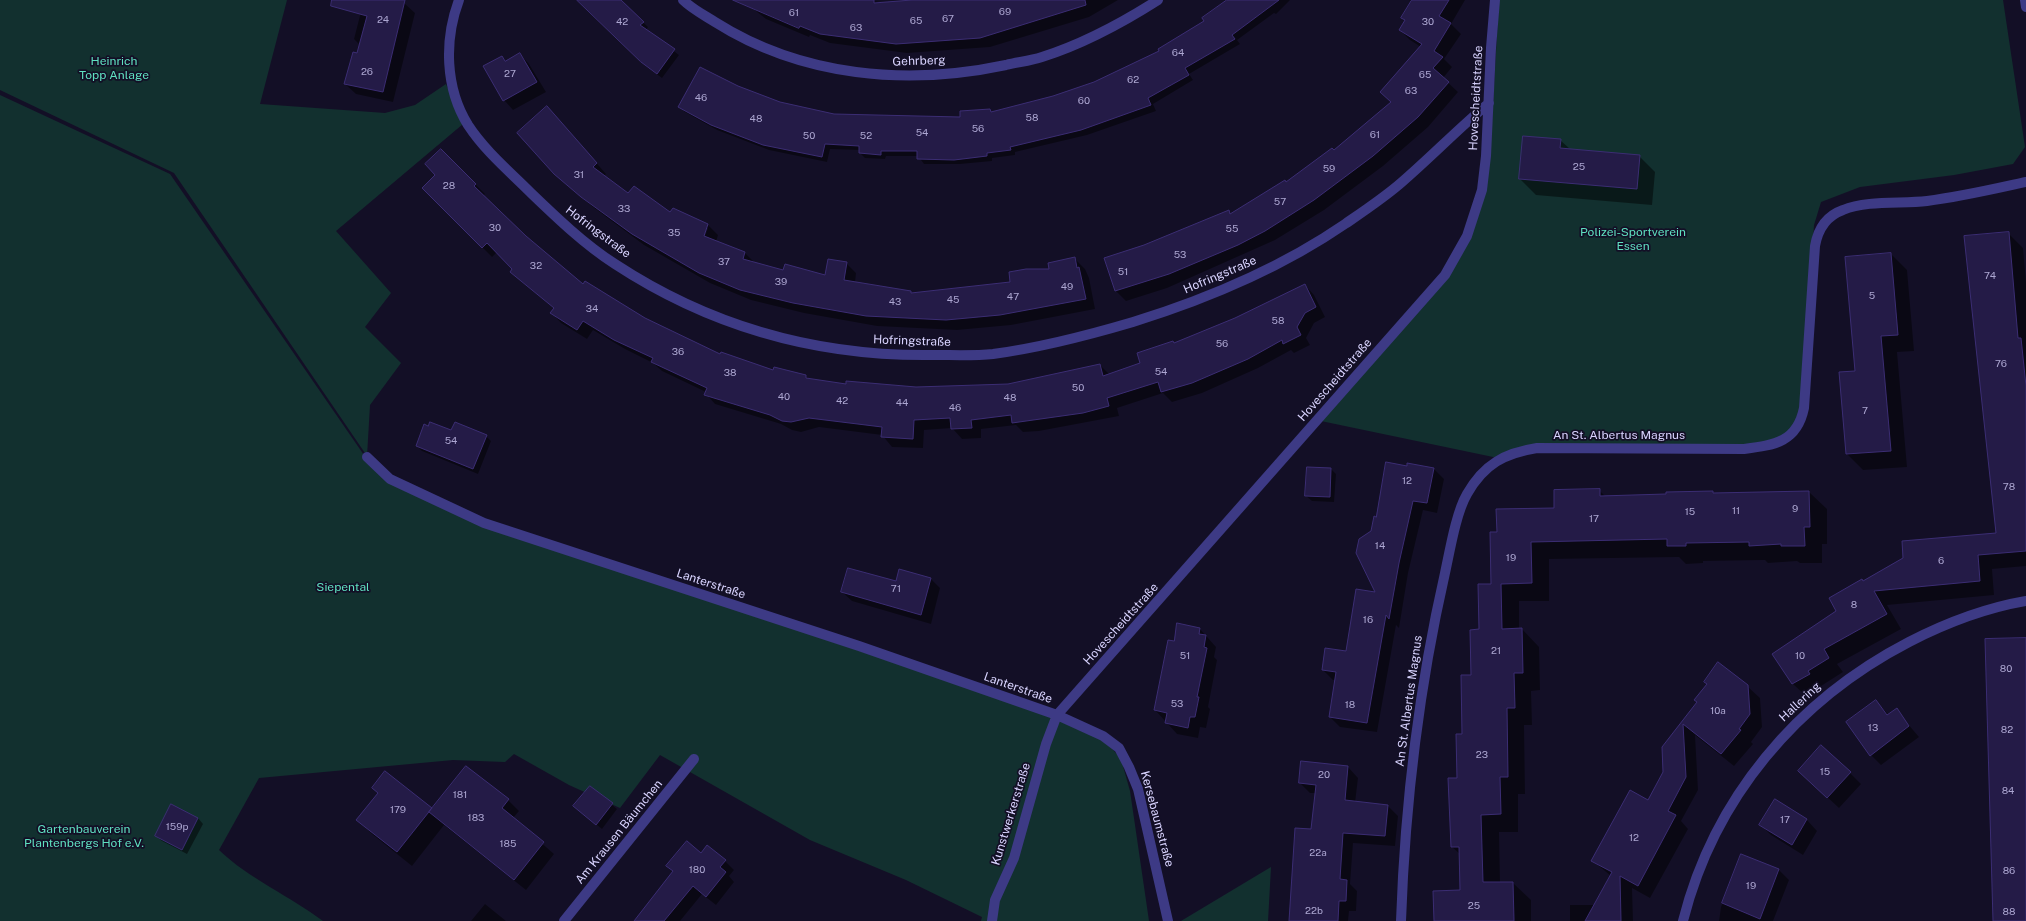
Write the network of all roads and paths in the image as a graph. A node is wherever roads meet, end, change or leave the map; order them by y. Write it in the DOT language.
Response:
graph roads {
  1 [pos="459,0"];
  2 [pos="683,0"];
  3 [pos="1158,0"];
  4 [pos="1495,0"];
  5 [pos="2025,0"];
  6 [pos="2026,7"];
  7 [pos="1489,103"];
  8 [pos="2026,182"];
  9 [pos="367,457"];
  10 [pos="2026,602"];
  11 [pos="1057,715"];
  12 [pos="694,759"];
  13 [pos="564,921"];
  14 [pos="992,921"];
  15 [pos="1168,921"];
  16 [pos="1401,921"];
  17 [pos="1683,921"];
  1 -- 7 [label="street, Hofringstraße"];
  2 -- 3 [label="street, Gehrberg"];
  4 -- 7 [label="street, Hovescheidtstraße"];
  5 -- 6 [label="street"];
  7 -- 11 [label="street, Hovescheidtstraße"];
  8 -- 16 [label="street, An St. Albertus Magnus"];
  9 -- 11 [label="street, Lanterstraße"];
  10 -- 17 [label="street, Hallering"];
  11 -- 14 [label="street, Kunstwerkerstraße"];
  11 -- 15 [label="street, Kersebaumstraße"];
  12 -- 13 [label="street, Am Krausen Bäumchen"];
}
